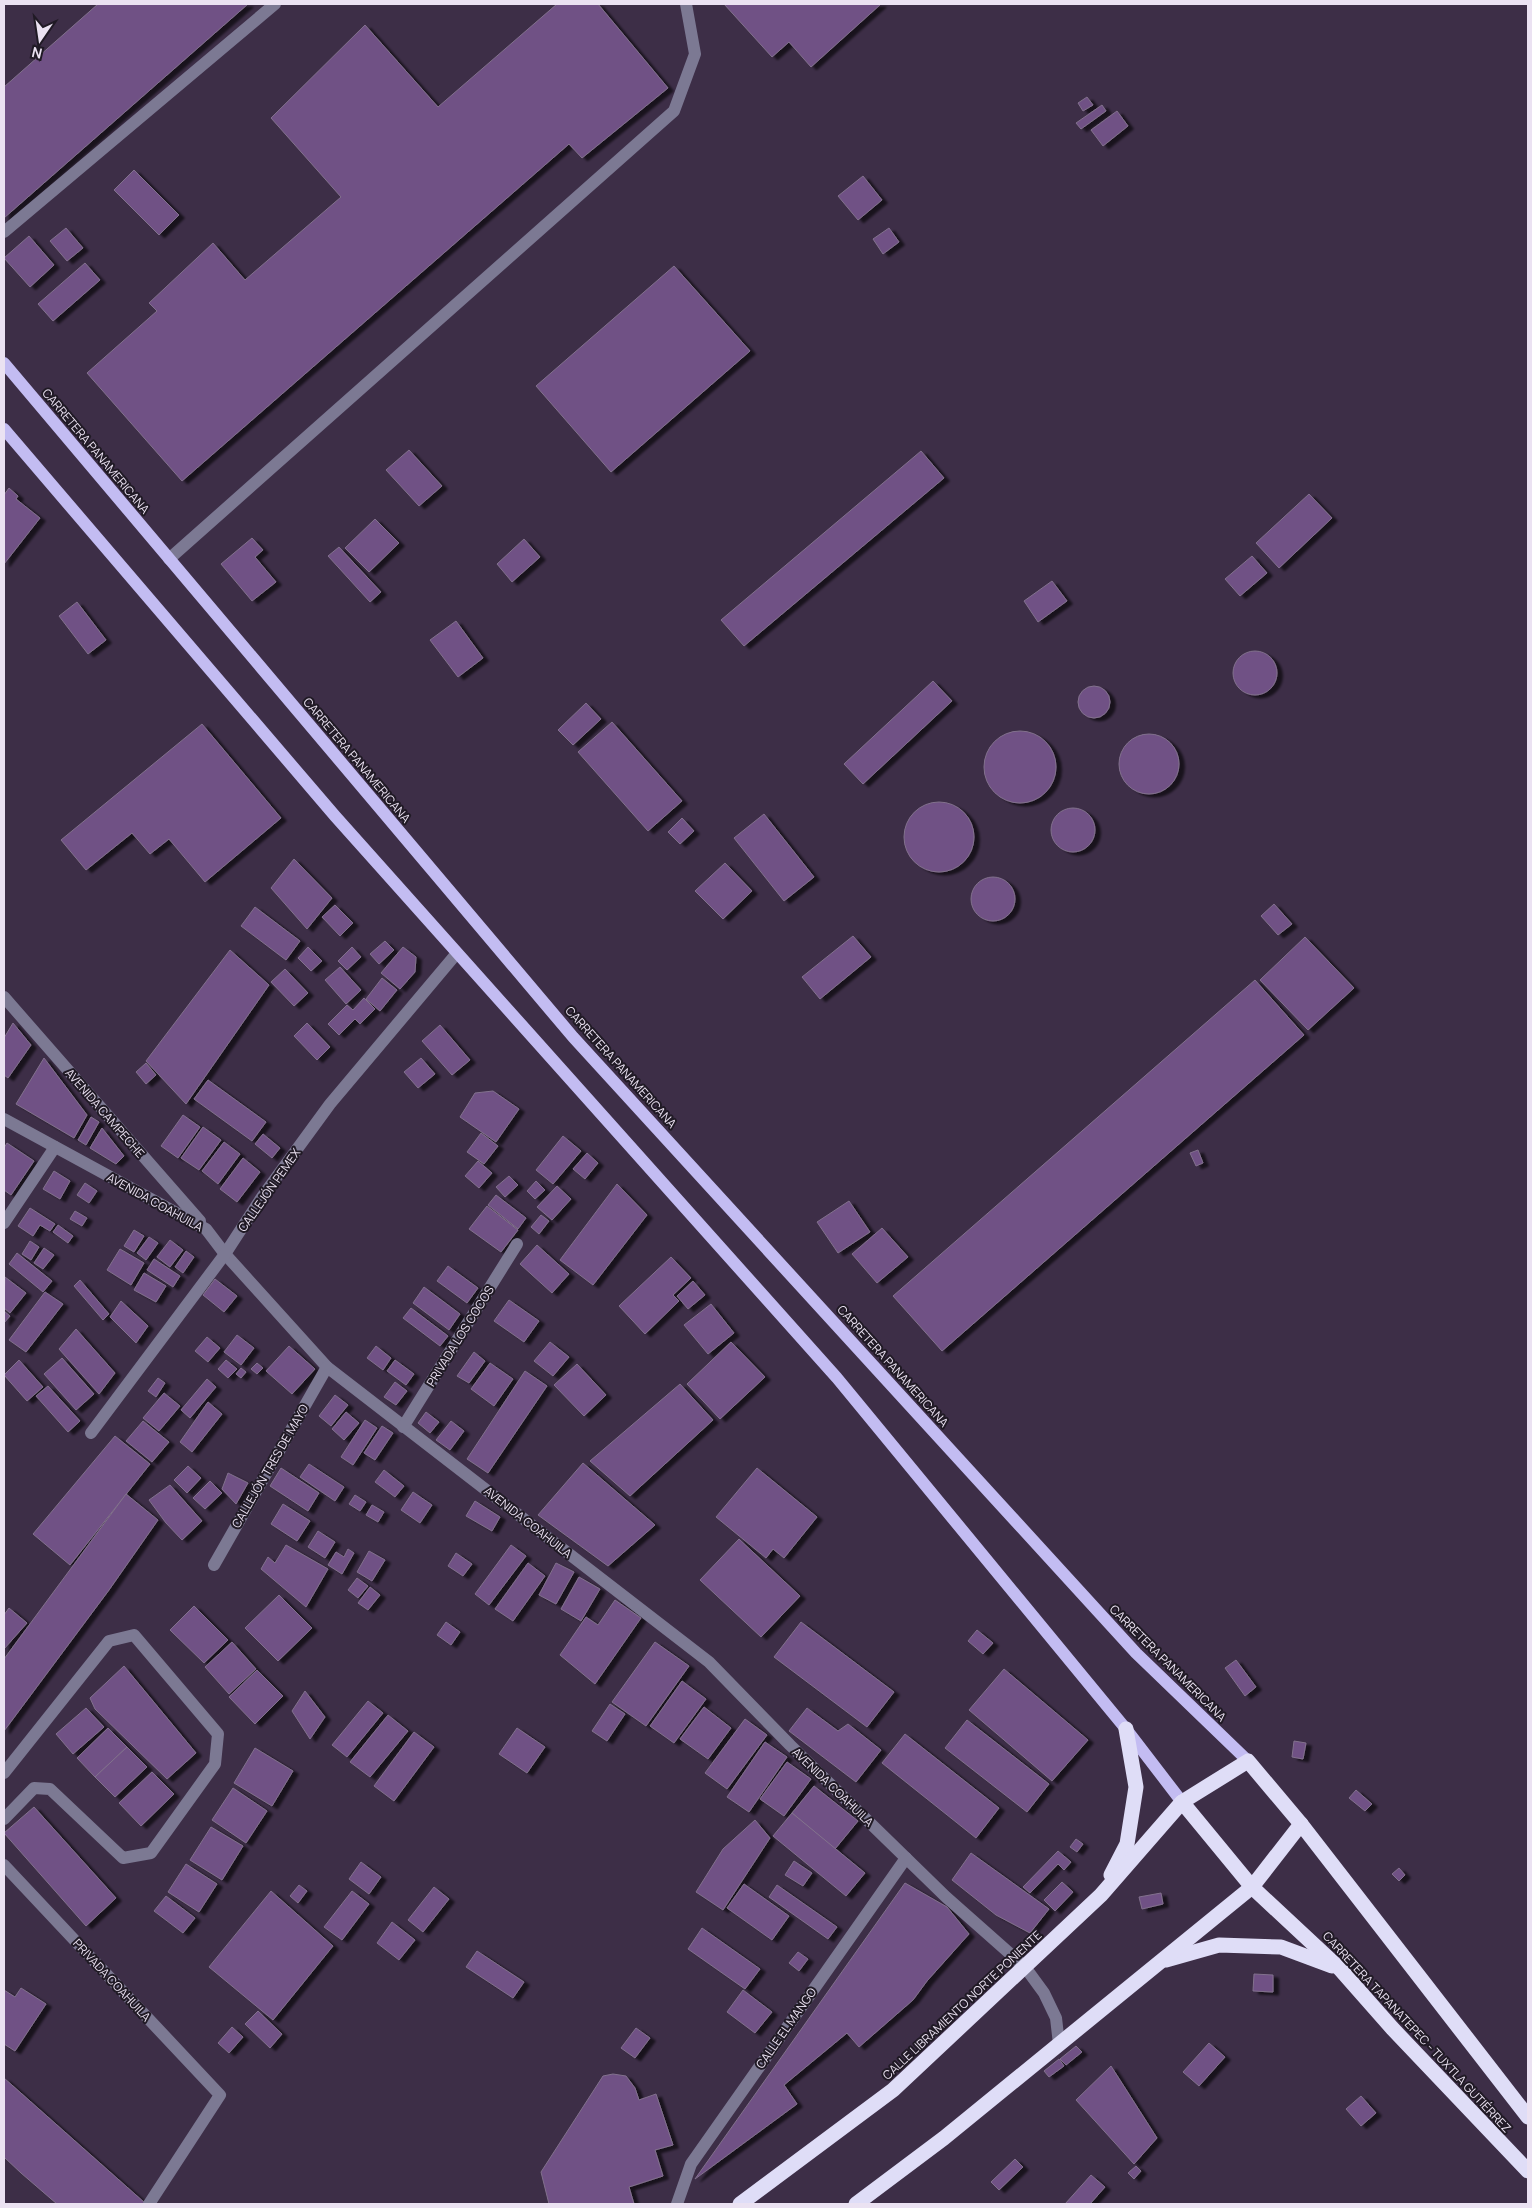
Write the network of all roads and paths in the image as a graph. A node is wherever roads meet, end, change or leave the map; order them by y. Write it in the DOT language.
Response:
graph roads {
  1 [pos="276,4"];
  2 [pos="686,4"];
  3 [pos="4,232"];
  4 [pos="4,363"];
  5 [pos="4,429"];
  6 [pos="169,559"];
  7 [pos="457,953"];
  8 [pos="4,997"];
  9 [pos="4,1119"];
  10 [pos="55,1146"];
  11 [pos="4,1223"];
  12 [pos="206,1229"];
  13 [pos="517,1244"];
  14 [pos="225,1254"];
  15 [pos="327,1366"];
  16 [pos="403,1427"];
  17 [pos="91,1434"];
  18 [pos="214,1565"];
  19 [pos="1126,1729"];
  20 [pos="1248,1761"];
  21 [pos="4,1773"];
  22 [pos="1182,1802"];
  23 [pos="4,1819"];
  24 [pos="1301,1824"];
  25 [pos="906,1858"];
  26 [pos="4,1865"];
  27 [pos="1252,1887"];
  28 [pos="1101,1895"];
  29 [pos="1159,1962"];
  30 [pos="1024,1967"];
  31 [pos="1340,1969"];
  32 [pos="1059,2044"];
  33 [pos="1528,2117"];
  34 [pos="1528,2171"];
  35 [pos="149,2204"];
  36 [pos="677,2204"];
  37 [pos="740,2204"];
  38 [pos="856,2204"];
  1 -- 3 [label="street"];
  2 -- 6 [label="street"];
  4 -- 6 [label="main road, CARRETERA PANAMERICANA"];
  5 -- 7 [label="main road"];
  6 -- 20 [label="main road, CARRETERA PANAMERICANA"];
  7 -- 14 [label="street, CALLEJÓN PEMEX"];
  7 -- 19 [label="main road"];
  8 -- 12 [label="street, AVENIDA CAMPECHE"];
  9 -- 10 [label="street, AVENIDA COAHUILA"];
  10 -- 11 [label="street"];
  10 -- 12 [label="street, AVENIDA COAHUILA"];
  12 -- 14 [label="street, AVENIDA COAHUILA"];
  13 -- 16 [label="street, PRIVADA LOS COCOS"];
  14 -- 15 [label="street, AVENIDA COAHUILA"];
  14 -- 17 [label="street, CALLEJÓN PEMEX"];
  15 -- 16 [label="street, AVENIDA COAHUILA"];
  15 -- 18 [label="street, CALLEJÓN TRES DE MAYO"];
  16 -- 25 [label="street, AVENIDA COAHUILA"];
  19 -- 22 [label="main road"];
  19 -- 28 [label="highway"];
  20 -- 22 [label="highway, CALLE LIBRAMIENTO NORTE PONIENTE"];
  20 -- 24 [label="highway, CARRETERA TAPANATEPEC - TUXTLA GUTIÉRREZ"];
  21 -- 23 [label="street"];
  22 -- 27 [label="highway, CARRETERA TAPANATEPEC - TUXTLA GUTIÉRREZ"];
  22 -- 28 [label="highway, CALLE LIBRAMIENTO NORTE PONIENTE"];
  24 -- 27 [label="highway"];
  24 -- 33 [label="highway, CARRETERA TAPANATEPEC - TUXTLA GUTIÉRREZ"];
  25 -- 30 [label="street, AVENIDA COAHUILA"];
  25 -- 36 [label="street, CALLE EL MANGO"];
  26 -- 35 [label="street, PRIVADA COAHUILA"];
  27 -- 29 [label="highway"];
  27 -- 31 [label="highway, CARRETERA TAPANATEPEC - TUXTLA GUTIÉRREZ"];
  28 -- 30 [label="highway, CALLE LIBRAMIENTO NORTE PONIENTE"];
  29 -- 31 [label="highway"];
  29 -- 32 [label="highway"];
  30 -- 32 [label="street, AVENIDA COAHUILA"];
  30 -- 37 [label="highway, CALLE LIBRAMIENTO NORTE PONIENTE"];
  31 -- 34 [label="highway, CARRETERA TAPANATEPEC - TUXTLA GUTIÉRREZ"];
  32 -- 38 [label="highway"];
}
